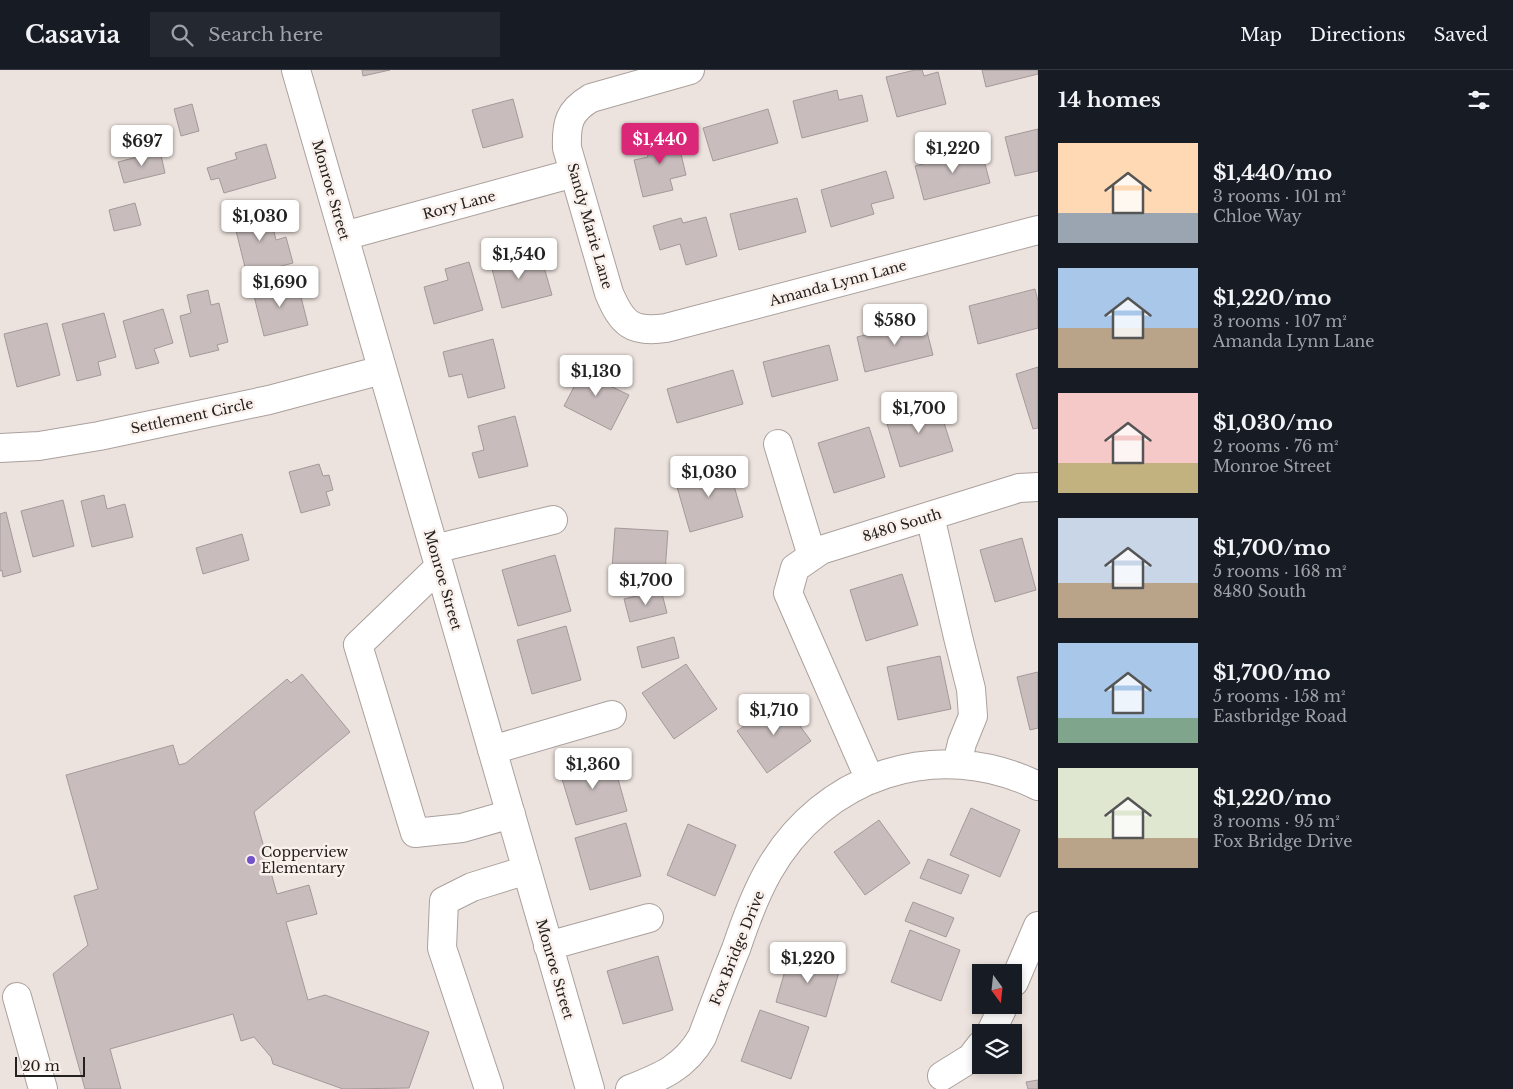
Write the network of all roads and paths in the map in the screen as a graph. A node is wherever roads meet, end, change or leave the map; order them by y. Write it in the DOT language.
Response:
graph roads {
  1 [pos="296,70"];
  2 [pos="690,70"];
  3 [pos="574,173"];
  4 [pos="1038,230"];
  5 [pos="344,236"];
  6 [pos="637,329"];
  7 [pos="382,370"];
  8 [pos="778,444"];
  9 [pos="0,448"];
  10 [pos="1038,488"];
  11 [pos="930,516"];
  12 [pos="553,520"];
  13 [pos="812,556"];
  14 [pos="436,558"];
  15 [pos="612,715"];
  16 [pos="492,750"];
  17 [pos="957,764"];
  18 [pos="870,780"];
  19 [pos="1038,786"];
  20 [pos="511,814"];
  21 [pos="526,870"];
  22 [pos="649,918"];
  23 [pos="1038,926"];
  24 [pos="548,946"];
  25 [pos="1022,964"];
  26 [pos="17,997"];
  27 [pos="972,1057"];
  28 [pos="942,1076"];
  29 [pos="43,1089"];
  30 [pos="489,1089"];
  31 [pos="590,1089"];
  32 [pos="630,1089"];
  1 -- 5 [label="street, Monroe Street"];
  2 -- 3 [label="street, Sandy Marie Lane"];
  3 -- 5 [label="street, Rory Lane"];
  3 -- 6 [label="street, Sandy Marie Lane"];
  4 -- 6 [label="street, Amanda Lynn Lane"];
  5 -- 7 [label="street, Monroe Street"];
  7 -- 9 [label="street, Settlement Circle"];
  7 -- 14 [label="street, Monroe Street"];
  8 -- 13 [label="street"];
  10 -- 11 [label="street, 8480 South"];
  11 -- 13 [label="street, 8480 South"];
  11 -- 17 [label="street"];
  12 -- 14 [label="street"];
  13 -- 18 [label="street, 8480 South"];
  14 -- 16 [label="street, Monroe Street"];
  14 -- 20 [label="street"];
  15 -- 16 [label="street"];
  16 -- 20 [label="street, Monroe Street"];
  17 -- 18 [label="street, Fox Bridge Drive"];
  17 -- 19 [label="street, Fox Bridge Drive"];
  18 -- 32 [label="street, Fox Bridge Drive"];
  20 -- 21 [label="street, Monroe Street"];
  21 -- 24 [label="street, Monroe Street"];
  21 -- 30 [label="street"];
  22 -- 24 [label="street"];
  23 -- 25 [label="street"];
  24 -- 31 [label="street, Monroe Street"];
  26 -- 29 [label="street"];
  27 -- 28 [label="street"];
}
